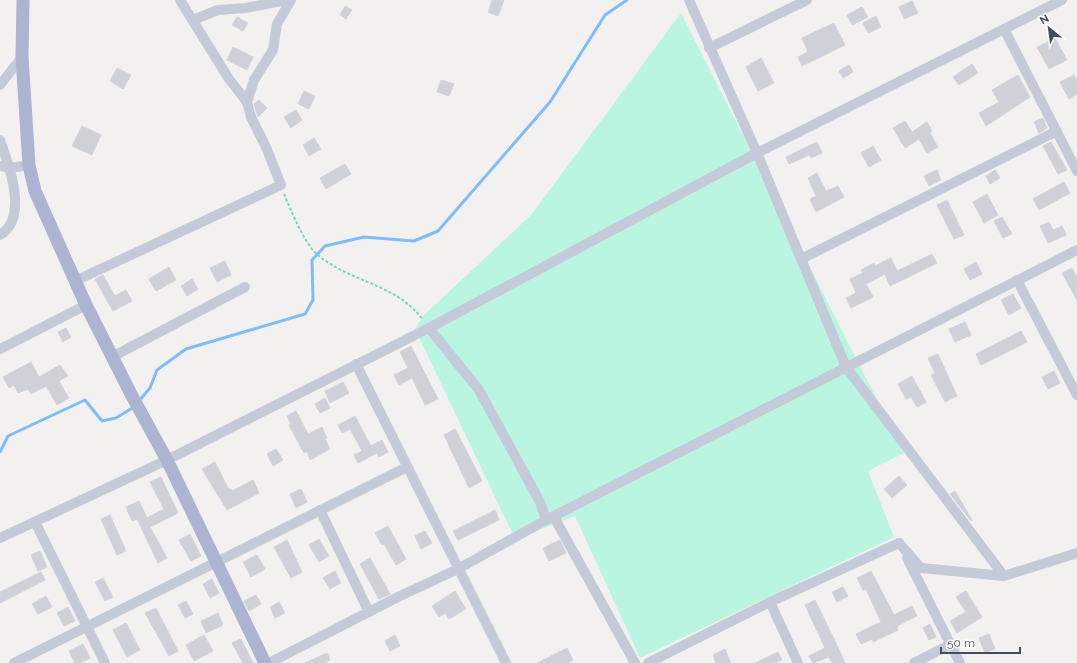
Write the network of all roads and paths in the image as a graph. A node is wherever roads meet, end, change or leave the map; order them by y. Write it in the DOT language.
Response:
graph roads {
  1 [pos="23,0"];
  2 [pos="180,0"];
  3 [pos="286,0"];
  4 [pos="291,0"];
  5 [pos="689,0"];
  6 [pos="807,0"];
  7 [pos="1062,0"];
  8 [pos="193,20"];
  9 [pos="1004,29"];
  10 [pos="709,48"];
  11 [pos="22,57"];
  12 [pos="0,85"];
  13 [pos="247,102"];
  14 [pos="1057,131"];
  15 [pos="0,140"];
  16 [pos="757,153"];
  17 [pos="29,165"];
  18 [pos="5,167"];
  19 [pos="1077,171"];
  20 [pos="281,185"];
  21 [pos="0,235"];
  22 [pos="1077,250"];
  23 [pos="801,259"];
  24 [pos="1018,280"];
  25 [pos="75,281"];
  26 [pos="245,287"];
  27 [pos="86,304"];
  28 [pos="429,328"];
  29 [pos="0,349"];
  30 [pos="112,357"];
  31 [pos="356,364"];
  32 [pos="846,367"];
  33 [pos="1077,395"];
  34 [pos="167,460"];
  35 [pos="408,467"];
  36 [pos="320,510"];
  37 [pos="550,518"];
  38 [pos="35,522"];
  39 [pos="0,538"];
  40 [pos="899,543"];
  41 [pos="1077,553"];
  42 [pos="217,561"];
  43 [pos="458,569"];
  44 [pos="1004,576"];
  45 [pos="770,602"];
  46 [pos="369,612"];
  47 [pos="86,627"];
  48 [pos="951,644"];
  49 [pos="14,663"];
  50 [pos="105,663"];
  51 [pos="265,663"];
  52 [pos="269,663"];
  53 [pos="506,663"];
  54 [pos="635,663"];
  55 [pos="648,663"];
  56 [pos="798,663"];
  57 [pos="914,663"];
  58 [pos="960,663"];
  1 -- 11 [label="main road"];
  2 -- 8 [label="street"];
  3 -- 8 [label="street"];
  4 -- 13 [label="street"];
  5 -- 10 [label="street"];
  6 -- 10 [label="street"];
  7 -- 9 [label="street"];
  8 -- 13 [label="street"];
  9 -- 14 [label="street"];
  9 -- 16 [label="street"];
  10 -- 16 [label="street"];
  11 -- 12 [label="street"];
  11 -- 17 [label="main road"];
  13 -- 20 [label="street"];
  14 -- 19 [label="street"];
  14 -- 23 [label="street"];
  15 -- 18 [label="street"];
  16 -- 23 [label="street"];
  16 -- 28 [label="street"];
  17 -- 18 [label="street"];
  17 -- 25 [label="main road"];
  18 -- 21 [label="street"];
  20 -- 25 [label="street"];
  20 -- 28 [label="path"];
  22 -- 24 [label="street"];
  23 -- 32 [label="street"];
  24 -- 32 [label="street"];
  24 -- 33 [label="street"];
  25 -- 27 [label="main road"];
  26 -- 30 [label="street"];
  27 -- 29 [label="street"];
  27 -- 30 [label="main road"];
  28 -- 31 [label="street"];
  28 -- 37 [label="street"];
  30 -- 34 [label="main road"];
  31 -- 34 [label="street"];
  31 -- 35 [label="street"];
  32 -- 37 [label="street"];
  32 -- 44 [label="street"];
  34 -- 38 [label="street"];
  34 -- 42 [label="main road"];
  35 -- 36 [label="street"];
  35 -- 43 [label="street"];
  36 -- 42 [label="street"];
  36 -- 46 [label="street"];
  37 -- 43 [label="street"];
  37 -- 54 [label="street"];
  38 -- 39 [label="street"];
  38 -- 47 [label="street"];
  40 -- 44 [label="street"];
  40 -- 45 [label="street"];
  40 -- 48 [label="street"];
  41 -- 44 [label="street"];
  42 -- 47 [label="street"];
  42 -- 51 [label="main road"];
  43 -- 46 [label="street"];
  43 -- 53 [label="street"];
  45 -- 55 [label="street"];
  45 -- 56 [label="street"];
  46 -- 52 [label="street"];
  47 -- 49 [label="street"];
  47 -- 50 [label="street"];
  48 -- 57 [label="street"];
  48 -- 58 [label="street"];
}
